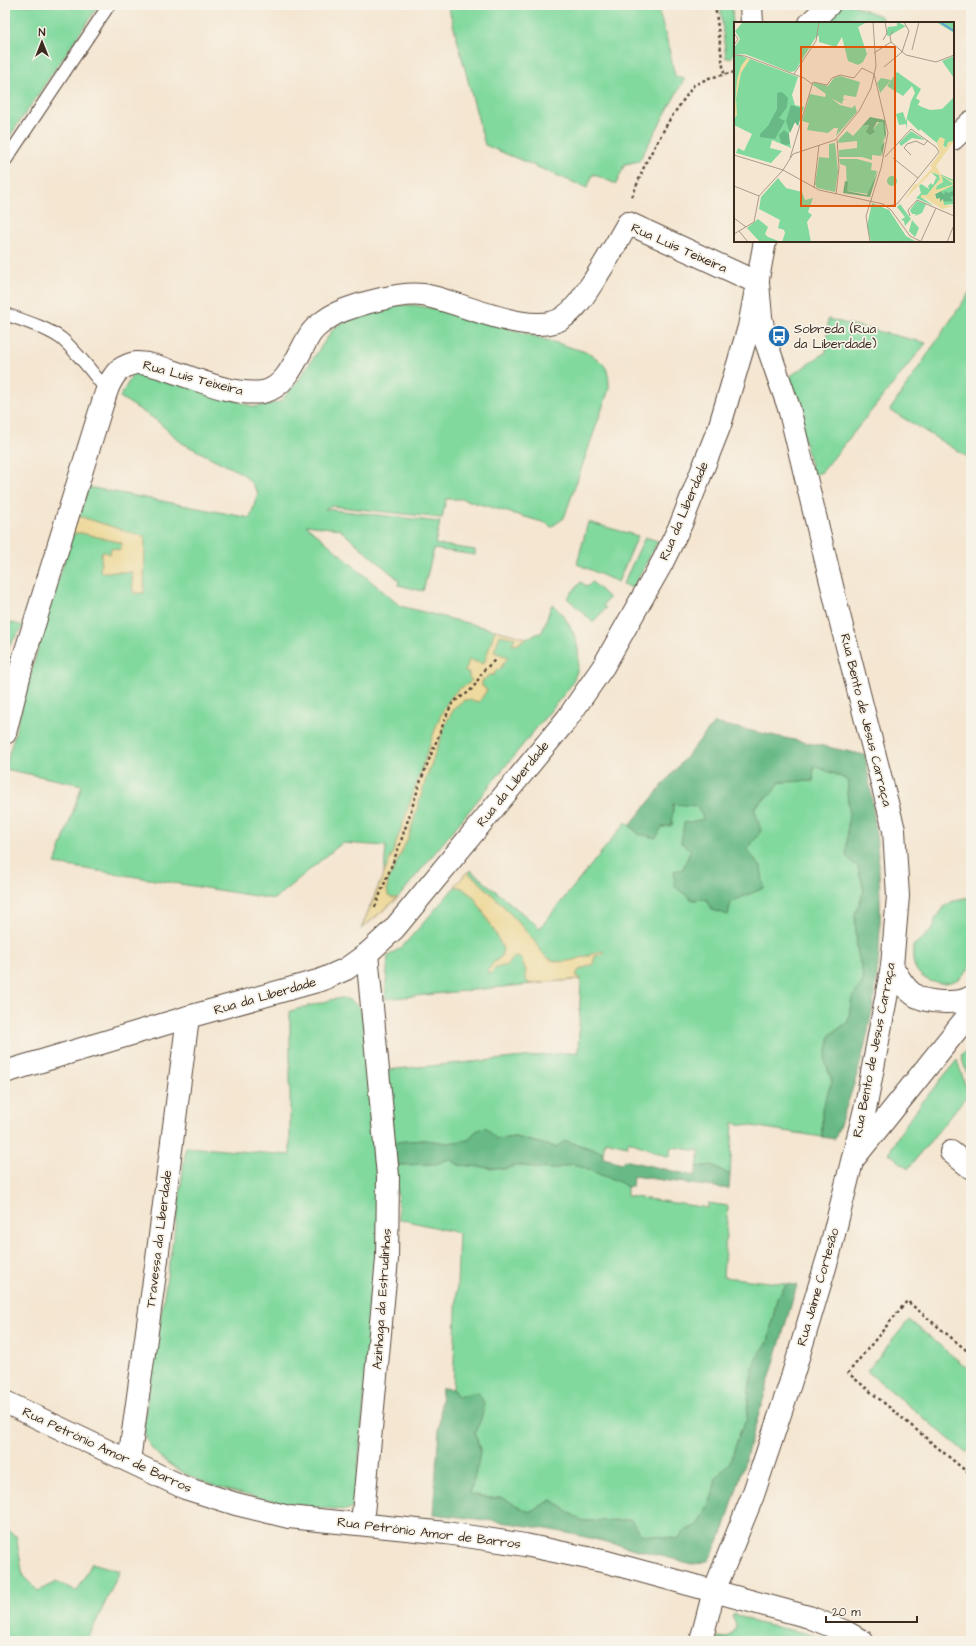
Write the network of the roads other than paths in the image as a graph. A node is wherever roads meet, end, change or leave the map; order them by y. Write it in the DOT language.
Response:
graph roads {
  1 [pos="109,5"];
  2 [pos="751,5"];
  3 [pos="829,5"];
  4 [pos="752,22"];
  5 [pos="811,22"];
  6 [pos="971,122"];
  7 [pos="954,138"];
  8 [pos="5,161"];
  9 [pos="765,242"];
  10 [pos="758,283"];
  11 [pos="5,314"];
  12 [pos="107,391"];
  13 [pos="5,733"];
  14 [pos="367,954"];
  15 [pos="892,966"];
  16 [pos="971,997"];
  17 [pos="971,1012"];
  18 [pos="188,1017"];
  19 [pos="5,1072"];
  20 [pos="951,1152"];
  21 [pos="851,1163"];
  22 [pos="971,1168"];
  23 [pos="5,1402"];
  24 [pos="129,1461"];
  25 [pos="362,1524"];
  26 [pos="714,1591"];
  27 [pos="701,1641"];
  28 [pos="862,1641"];
  1 -- 8 [label="lane"];
  2 -- 4 [label="street"];
  3 -- 5 [label="street"];
  6 -- 7 [label="street"];
  9 -- 10 [label="street, Rua da Liberdade"];
  10 -- 12 [label="street, Rua Luis Teixeira"];
  10 -- 14 [label="street, Rua da Liberdade"];
  10 -- 15 [label="street, Rua Bento de Jesus Carraça"];
  11 -- 12 [label="lane"];
  12 -- 13 [label="street, Rua Luis Teixeira"];
  14 -- 18 [label="street, Rua da Liberdade"];
  14 -- 25 [label="street, Azinhaga da Estrudinhas"];
  15 -- 16 [label="street"];
  15 -- 21 [label="street, Rua Bento de Jesus Carraça"];
  17 -- 21 [label="street, Rua Jaime Cortesão"];
  18 -- 19 [label="street, Rua da Liberdade"];
  18 -- 24 [label="street, Travessa da Liberdade"];
  20 -- 22 [label="street"];
  21 -- 26 [label="street, Rua Jaime Cortesão"];
  23 -- 24 [label="street, Rua Petrónio Amor de Barros"];
  24 -- 25 [label="street, Rua Petrónio Amor de Barros"];
  25 -- 26 [label="street, Rua Petrónio Amor de Barros"];
  26 -- 27 [label="street, Rua Jaime Cortesão"];
  26 -- 28 [label="street, Rua Petrónio Amor de Barros"];
}
